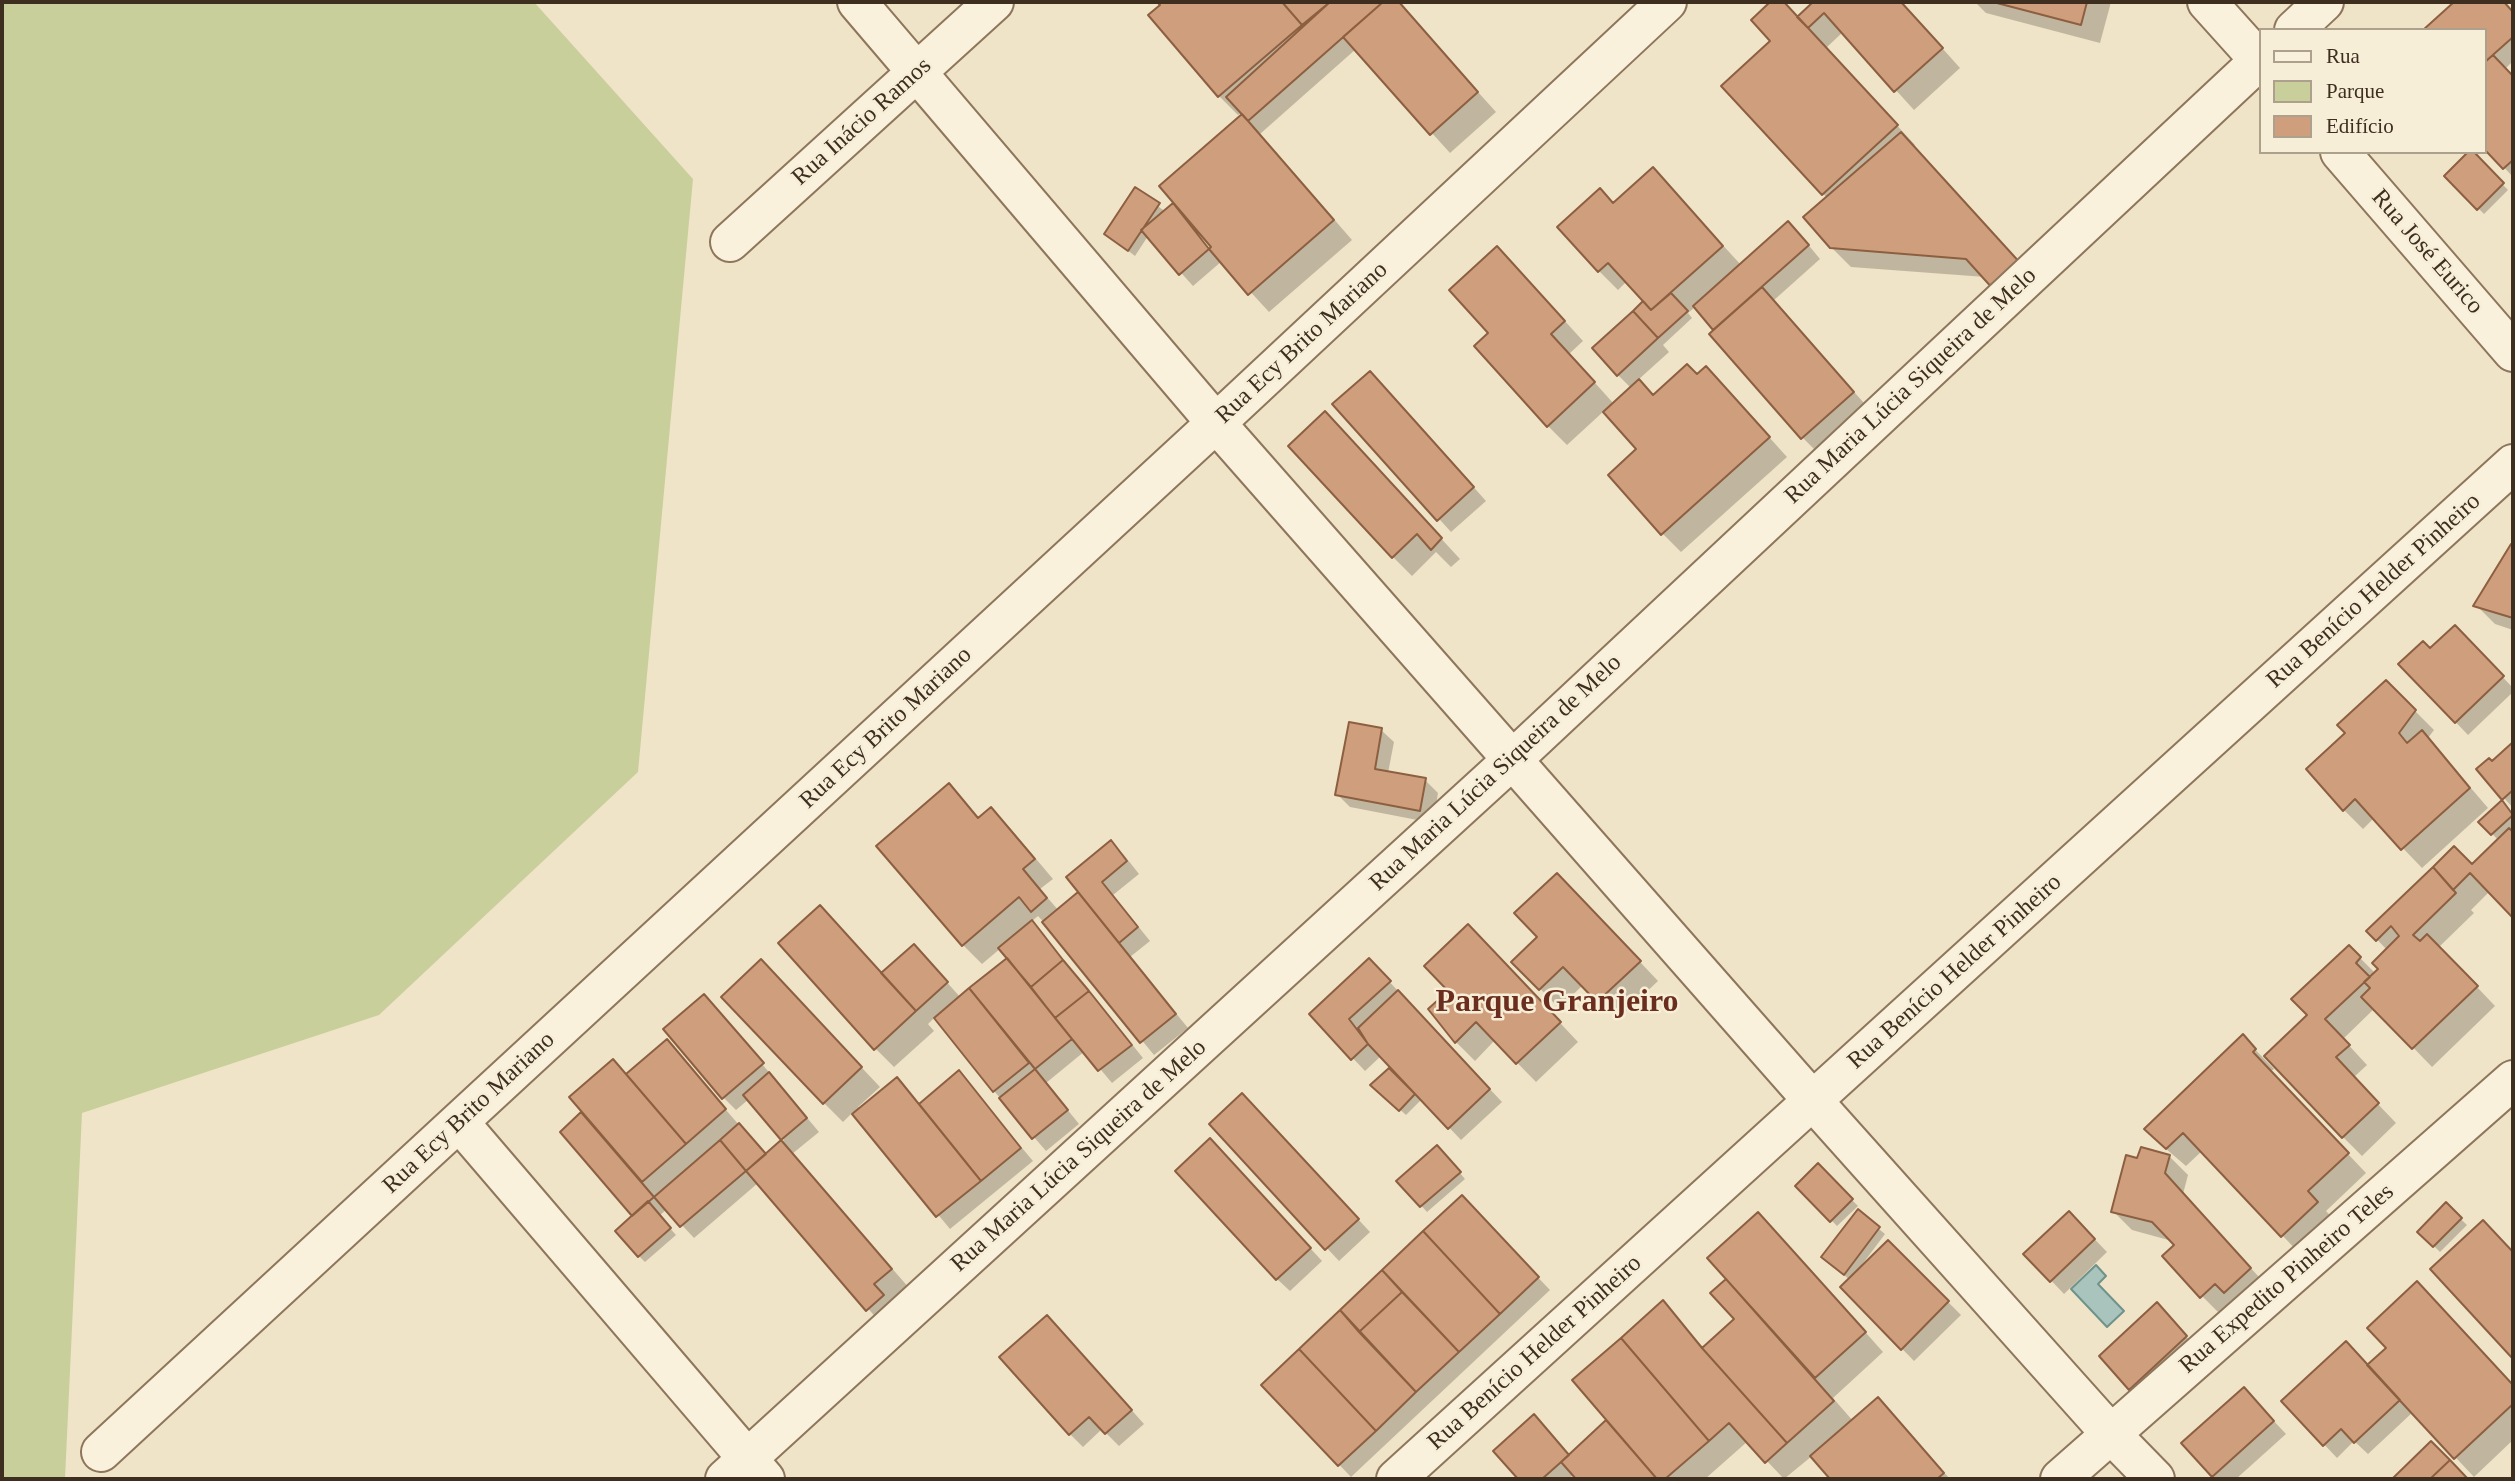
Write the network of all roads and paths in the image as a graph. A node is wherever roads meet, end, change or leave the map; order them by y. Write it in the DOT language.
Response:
graph roads {
  1 [pos="857,2"];
  2 [pos="994,2"];
  3 [pos="1667,2"];
  4 [pos="2207,2"];
  5 [pos="2324,2"];
  6 [pos="2296,28"];
  7 [pos="2260,59"];
  8 [pos="2260,61"];
  9 [pos="916,72"];
  10 [pos="2342,154"];
  11 [pos="730,242"];
  12 [pos="2513,352"];
  13 [pos="1216,423"];
  14 [pos="2513,464"];
  15 [pos="1512,760"];
  16 [pos="2513,1080"];
  17 [pos="1813,1101"];
  18 [pos="459,1122"];
  19 [pos="2111,1434"];
  20 [pos="101,1452"];
  21 [pos="746,1473"];
  22 [pos="1396,1479"];
  23 [pos="2060,1479"];
  24 [pos="2155,1479"];
  1 -- 9 [label="street"];
  2 -- 9 [label="street, Rua Inácio Ramos"];
  3 -- 13 [label="street, Rua Ecy Brito Mariano"];
  4 -- 7 [label="street"];
  5 -- 6 [label="street"];
  8 -- 15 [label="street, Rua Maria Lúcia Siqueira de Melo"];
  9 -- 11 [label="street, Rua Inácio Ramos"];
  9 -- 13 [label="street"];
  10 -- 12 [label="street, Rua José Eurico"];
  13 -- 15 [label="street"];
  13 -- 18 [label="street, Rua Ecy Brito Mariano"];
  14 -- 17 [label="street, Rua Benício Helder Pinheiro"];
  15 -- 17 [label="street"];
  15 -- 21 [label="street, Rua Maria Lúcia Siqueira de Melo"];
  16 -- 19 [label="street, Rua Expedito Pinheiro Teles"];
  17 -- 19 [label="street"];
  17 -- 22 [label="street, Rua Benício Helder Pinheiro"];
  18 -- 20 [label="street, Rua Ecy Brito Mariano"];
  18 -- 21 [label="street"];
  19 -- 23 [label="street, Rua Expedito Pinheiro Teles"];
  19 -- 24 [label="street"];
}
